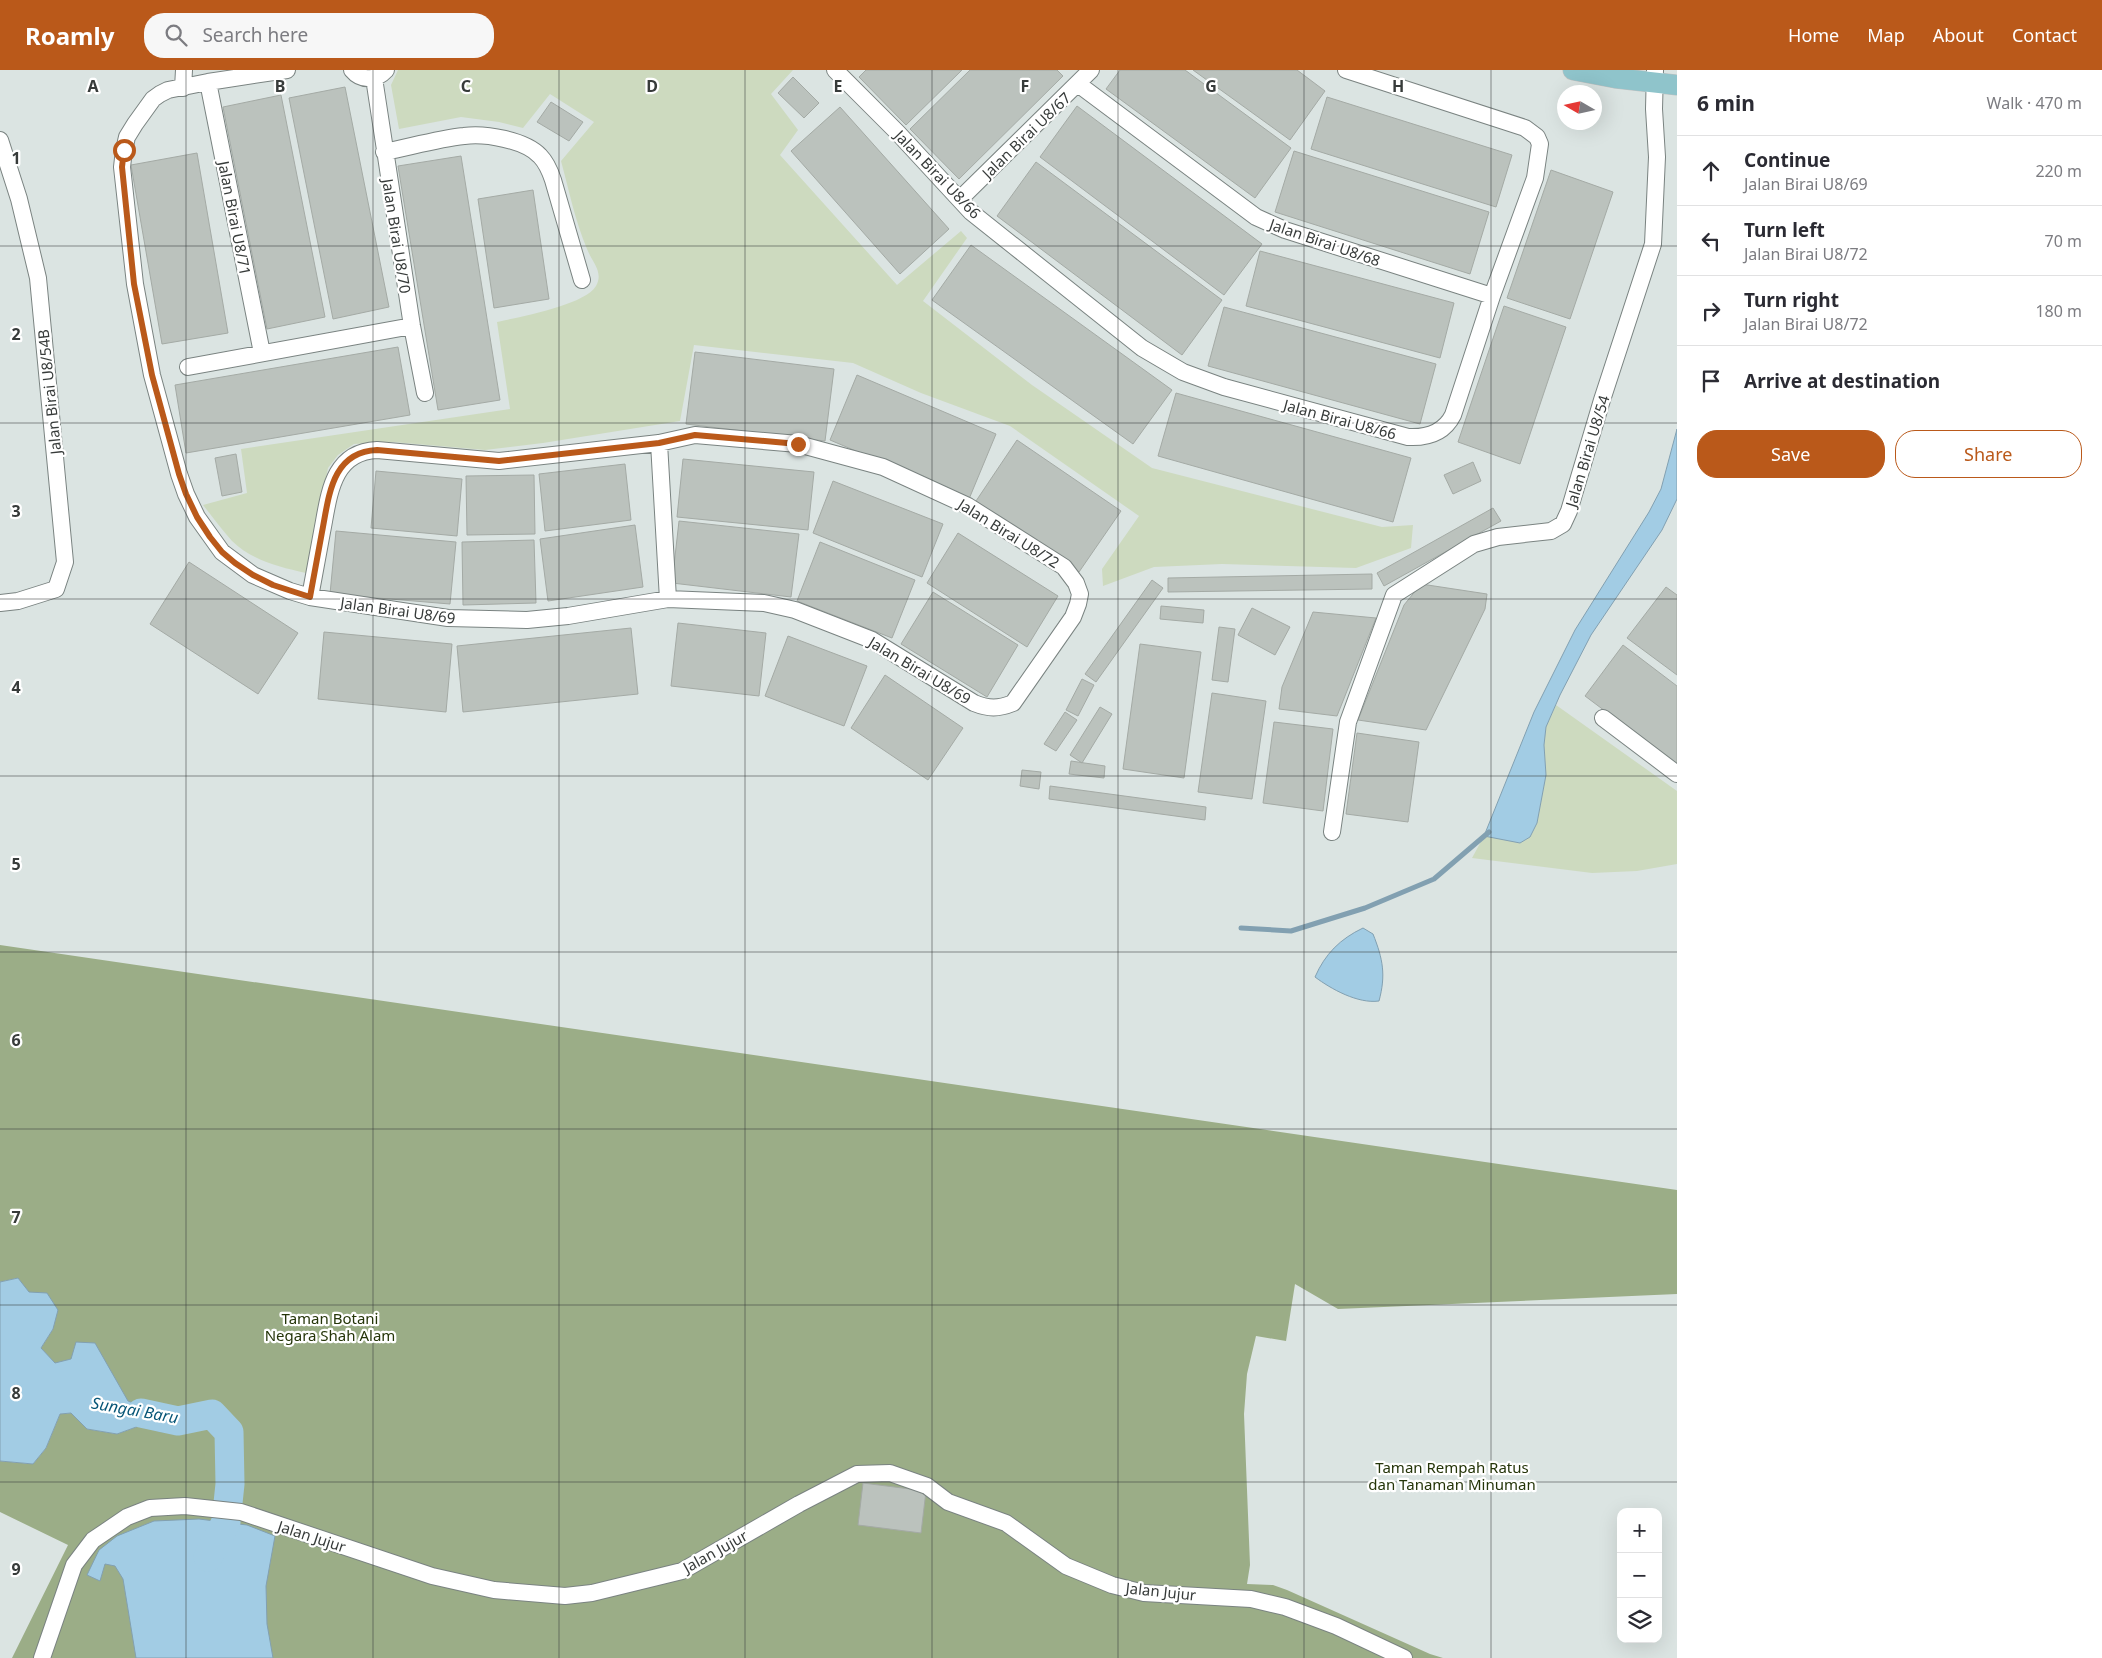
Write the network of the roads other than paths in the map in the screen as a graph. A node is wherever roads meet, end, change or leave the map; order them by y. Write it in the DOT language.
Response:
graph roads {
  1 [pos="184,70"];
  2 [pos="287,70"];
  3 [pos="352,70"];
  4 [pos="1091,70"];
  5 [pos="1346,70"];
  6 [pos="1573,70"];
  7 [pos="839,71"];
  8 [pos="380,74"];
  9 [pos="1655,77"];
  10 [pos="208,82"];
  11 [pos="1078,84"];
  12 [pos="1677,85"];
  13 [pos="182,88"];
  14 [pos="0,140"];
  15 [pos="384,152"];
  16 [pos="960,199"];
  17 [pos="582,280"];
  18 [pos="1492,296"];
  19 [pos="412,326"];
  20 [pos="262,353"];
  21 [pos="188,367"];
  22 [pos="425,393"];
  23 [pos="659,443"];
  24 [pos="310,597"];
  25 [pos="668,599"];
  26 [pos="0,603"];
  27 [pos="1045,658"];
  28 [pos="1603,718"];
  29 [pos="1677,774"];
  30 [pos="1332,832"];
  31 [pos="42,1658"];
  32 [pos="1404,1658"];
  1 -- 13 [label="street"];
  2 -- 10 [label="street, Jalan Birai U8/69"];
  3 -- 8 [label="street"];
  4 -- 11 [label="street, Jalan Birai U8/67"];
  5 -- 18 [label="street, Jalan Birai U8/66"];
  6 -- 9 [label="main road"];
  7 -- 16 [label="street, Jalan Birai U8/66"];
  8 -- 15 [label="street, Jalan Birai U8/70"];
  9 -- 12 [label="main road"];
  9 -- 30 [label="street, Jalan Birai U8/54"];
  10 -- 13 [label="street, Jalan Birai U8/69"];
  10 -- 20 [label="street, Jalan Birai U8/71"];
  11 -- 16 [label="street, Jalan Birai U8/67"];
  11 -- 18 [label="street, Jalan Birai U8/68"];
  13 -- 24 [label="street, Jalan Birai U8/69"];
  14 -- 26 [label="street, Jalan Birai U8/54B"];
  15 -- 17 [label="street"];
  15 -- 19 [label="street, Jalan Birai U8/70"];
  16 -- 18 [label="street, Jalan Birai U8/66"];
  19 -- 20 [label="street"];
  19 -- 22 [label="street, Jalan Birai U8/70"];
  20 -- 21 [label="street"];
  23 -- 24 [label="street, Jalan Birai U8/72"];
  23 -- 25 [label="street"];
  23 -- 27 [label="street, Jalan Birai U8/72"];
  24 -- 25 [label="street, Jalan Birai U8/69"];
  25 -- 27 [label="street, Jalan Birai U8/69"];
  28 -- 29 [label="street"];
  31 -- 32 [label="street, Jalan Jujur"];
}
